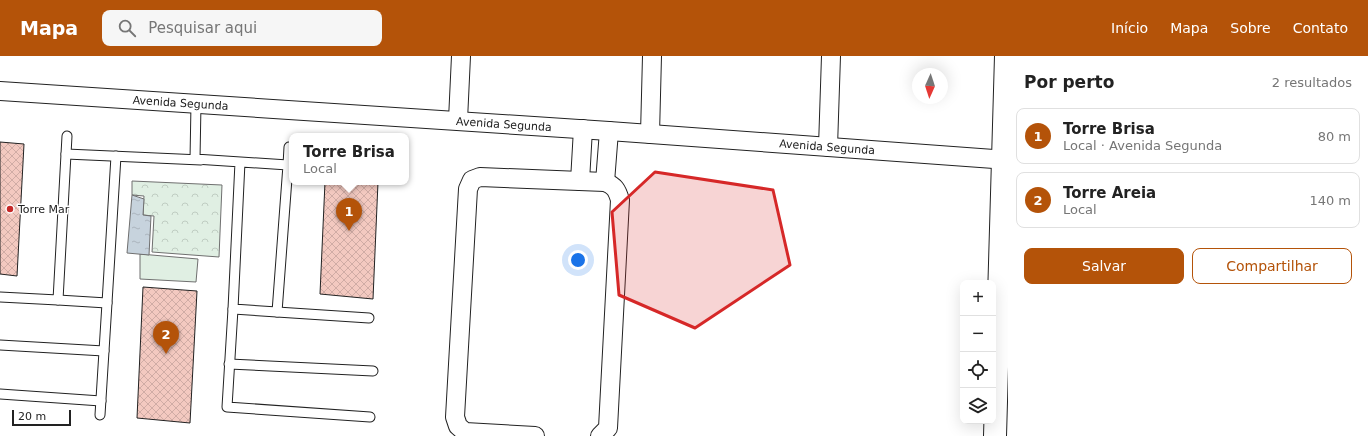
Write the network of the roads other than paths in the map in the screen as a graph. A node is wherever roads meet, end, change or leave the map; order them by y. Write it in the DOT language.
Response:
graph roads {
  1 [pos="461,56"];
  2 [pos="652,56"];
  3 [pos="831,56"];
  4 [pos="1006,56"];
  5 [pos="0,91"];
  6 [pos="196,104"];
  7 [pos="458,120"];
  8 [pos="583,129"];
  9 [pos="609,131"];
  10 [pos="650,134"];
  11 [pos="67,136"];
  12 [pos="289,147"];
  13 [pos="828,147"];
  14 [pos="66,154"];
  15 [pos="116,156"];
  16 [pos="1006,160"];
  17 [pos="240,162"];
  18 [pos="288,166"];
  19 [pos="580,181"];
  20 [pos="605,182"];
  21 [pos="0,298"];
  22 [pos="58,300"];
  23 [pos="107,303"];
  24 [pos="233,310"];
  25 [pos="277,312"];
  26 [pos="369,318"];
  27 [pos="0,345"];
  28 [pos="104,351"];
  29 [pos="1003,352"];
  30 [pos="229,364"];
  31 [pos="373,370"];
  32 [pos="0,394"];
  33 [pos="101,401"];
  34 [pos="100,416"];
  35 [pos="370,417"];
  36 [pos="535,436"];
  37 [pos="600,436"];
  38 [pos="995,436"];
  1 -- 7 [label="street"];
  2 -- 10 [label="street"];
  3 -- 13 [label="street"];
  4 -- 16 [label="street"];
  5 -- 6 [label="street, Avenida Segunda"];
  6 -- 7 [label="street, Avenida Segunda"];
  6 -- 17 [label="lane"];
  7 -- 8 [label="street, Avenida Segunda"];
  8 -- 9 [label="street, Avenida Segunda"];
  8 -- 19 [label="street"];
  9 -- 10 [label="street, Avenida Segunda"];
  9 -- 20 [label="street"];
  10 -- 13 [label="street, Avenida Segunda"];
  11 -- 14 [label="lane"];
  12 -- 18 [label="lane"];
  13 -- 16 [label="street, Avenida Segunda"];
  14 -- 15 [label="lane"];
  14 -- 22 [label="lane"];
  15 -- 17 [label="lane"];
  15 -- 23 [label="lane"];
  16 -- 29 [label="street"];
  17 -- 18 [label="lane"];
  17 -- 24 [label="lane"];
  18 -- 25 [label="lane"];
  19 -- 20 [label="street"];
  19 -- 36 [label="street"];
  20 -- 37 [label="street"];
  21 -- 22 [label="lane"];
  22 -- 23 [label="lane"];
  23 -- 28 [label="lane"];
  24 -- 25 [label="lane"];
  24 -- 30 [label="lane"];
  25 -- 26 [label="lane"];
  27 -- 28 [label="lane"];
  28 -- 33 [label="lane"];
  29 -- 38 [label="street"];
  30 -- 31 [label="lane"];
  30 -- 35 [label="lane"];
  32 -- 33 [label="lane"];
  33 -- 34 [label="lane"];
}
